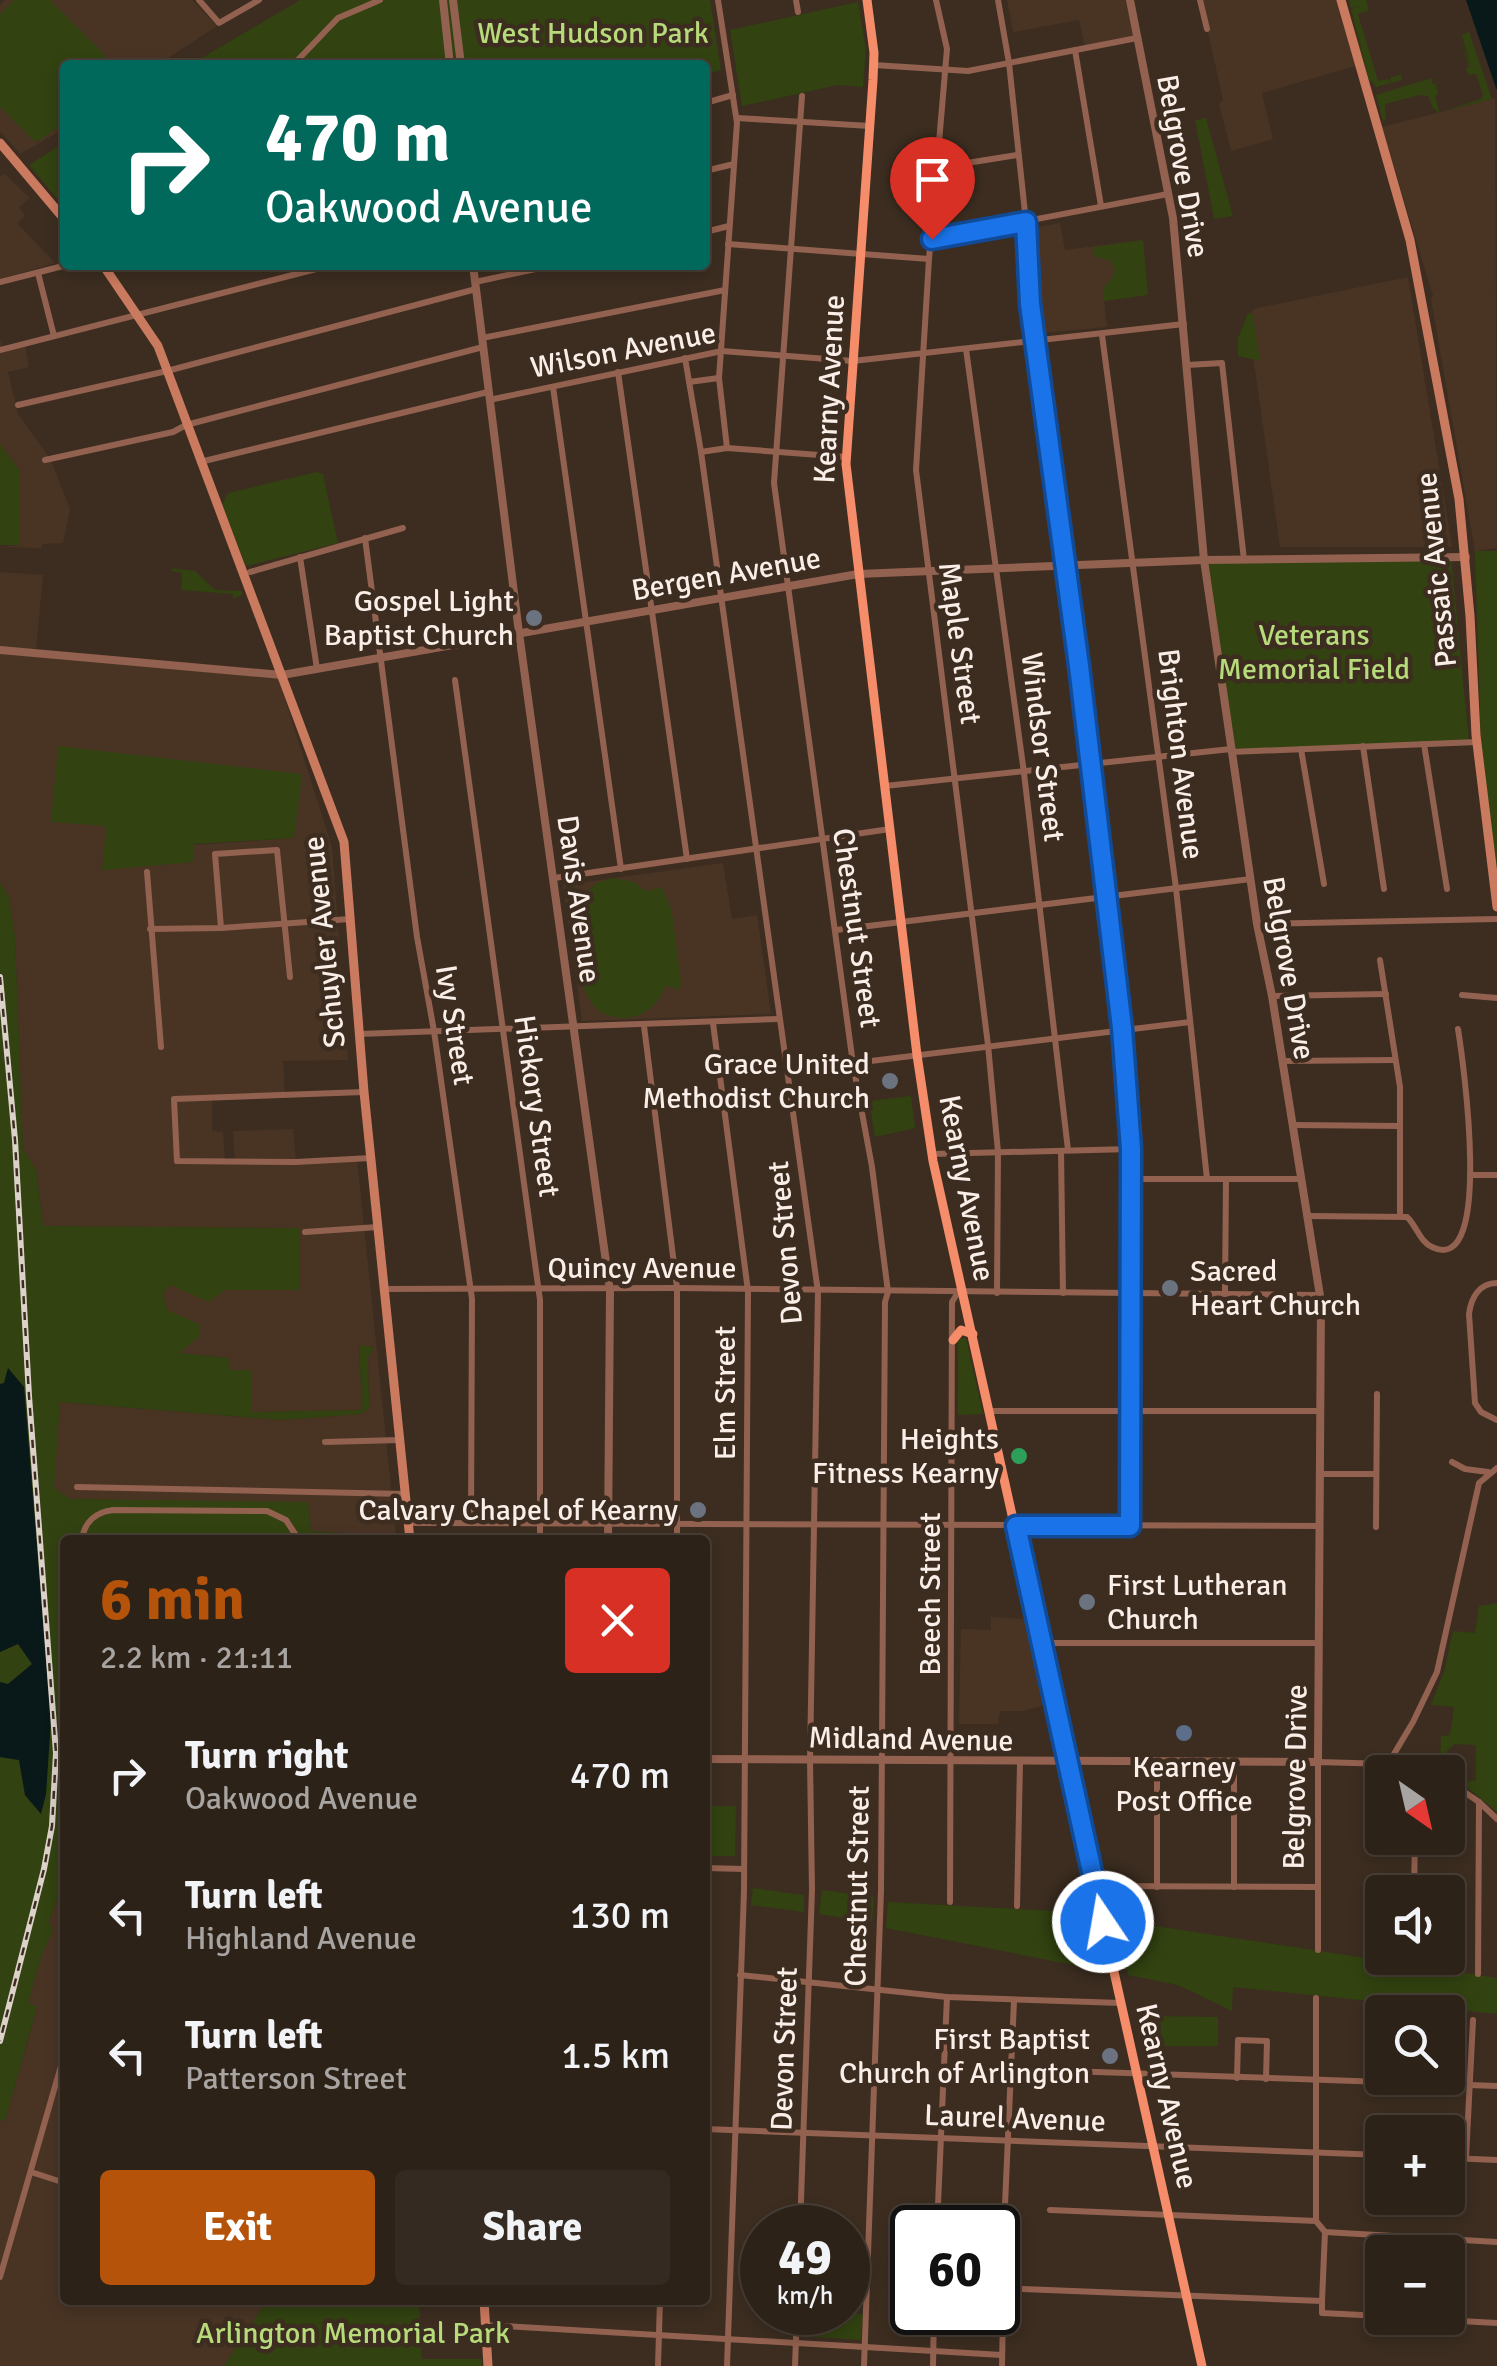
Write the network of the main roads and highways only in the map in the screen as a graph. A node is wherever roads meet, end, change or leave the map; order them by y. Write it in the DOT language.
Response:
graph roads {
  1 [pos="867,0"];
  2 [pos="1341,0"];
  3 [pos="0,144"];
  4 [pos="60,214"];
  5 [pos="107,270"];
  6 [pos="1497,907"];
  7 [pos="972,1334"];
  8 [pos="953,1340"];
  9 [pos="410,1535"];
  10 [pos="484,2305"];
  11 [pos="488,2366"];
  12 [pos="1202,2366"];
  1 -- 7 [label="main road, Kearny Avenue"];
  2 -- 6 [label="main road, Passaic Avenue"];
  3 -- 4 [label="main road"];
  5 -- 9 [label="main road, Schuyler Avenue"];
  7 -- 8 [label="main road"];
  7 -- 12 [label="main road, Kearny Avenue"];
  10 -- 11 [label="main road"];
}
